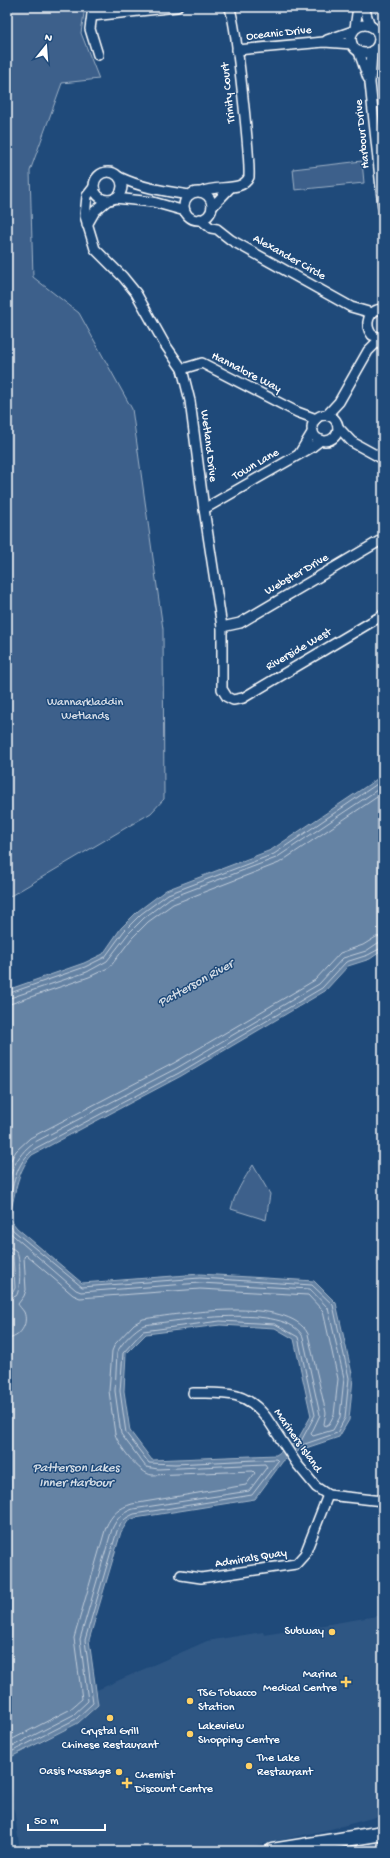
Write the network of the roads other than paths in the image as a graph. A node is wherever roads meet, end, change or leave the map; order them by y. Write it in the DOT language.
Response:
graph roads {
  1 [pos="177,7"];
  2 [pos="229,7"];
  3 [pos="358,7"];
  4 [pos="364,7"];
  5 [pos="93,11"];
  6 [pos="376,29"];
  7 [pos="354,30"];
  8 [pos="381,40"];
  9 [pos="324,42"];
  10 [pos="352,44"];
  11 [pos="237,50"];
  12 [pos="372,51"];
  13 [pos="359,52"];
  14 [pos="98,55"];
  15 [pos="370,83"];
  16 [pos="119,178"];
  17 [pos="94,187"];
  18 [pos="230,188"];
  19 [pos="201,192"];
  20 [pos="189,195"];
  21 [pos="112,199"];
  22 [pos="383,207"];
  23 [pos="212,209"];
  24 [pos="185,211"];
  25 [pos="200,220"];
  26 [pos="87,226"];
  27 [pos="217,229"];
  28 [pos="351,307"];
  29 [pos="382,308"];
  30 [pos="372,313"];
  31 [pos="367,322"];
  32 [pos="369,332"];
  33 [pos="382,339"];
  34 [pos="368,351"];
  35 [pos="182,369"];
  36 [pos="333,420"];
  37 [pos="314,425"];
  38 [pos="332,438"];
  39 [pos="321,440"];
  40 [pos="352,442"];
  41 [pos="299,454"];
  42 [pos="383,459"];
  43 [pos="204,509"];
  44 [pos="383,539"];
  45 [pos="383,615"];
  46 [pos="222,627"];
  47 [pos="227,697"];
  48 [pos="194,1393"];
  49 [pos="328,1495"];
  50 [pos="383,1501"];
  51 [pos="181,1575"];
  52 [pos="383,1833"];
  53 [pos="272,1851"];
  1 -- 5 [label="street"];
  2 -- 11 [label="street, Trinity Court"];
  3 -- 7 [label="street"];
  4 -- 6 [label="street"];
  5 -- 14 [label="street"];
  6 -- 7 [label="street"];
  6 -- 8 [label="street"];
  7 -- 9 [label="street, Oceanic Drive"];
  7 -- 10 [label="street"];
  8 -- 12 [label="street"];
  9 -- 10 [label="street, Oceanic Drive"];
  9 -- 11 [label="street, Oceanic Drive"];
  10 -- 13 [label="street"];
  11 -- 18 [label="street, Trinity Court"];
  12 -- 13 [label="street"];
  12 -- 15 [label="street, Harbour Drive"];
  13 -- 15 [label="street, Harbour Drive"];
  15 -- 22 [label="street, Harbour Drive"];
  16 -- 17 [label="street"];
  16 -- 20 [label="street"];
  16 -- 21 [label="street"];
  17 -- 21 [label="street"];
  17 -- 26 [label="street, Wetland Drive"];
  18 -- 19 [label="street"];
  18 -- 23 [label="street"];
  19 -- 20 [label="street"];
  19 -- 23 [label="street"];
  20 -- 24 [label="street"];
  21 -- 24 [label="street"];
  21 -- 26 [label="street"];
  23 -- 25 [label="street"];
  23 -- 27 [label="street"];
  24 -- 25 [label="street"];
  25 -- 27 [label="street, Alexander Circle"];
  26 -- 35 [label="street, Wetland Drive"];
  27 -- 28 [label="street, Alexander Circle"];
  28 -- 30 [label="street, Alexander Circle"];
  28 -- 31 [label="street, Alexander Circle"];
  29 -- 30 [label="street"];
  30 -- 31 [label="street"];
  31 -- 32 [label="street"];
  32 -- 33 [label="street"];
  32 -- 34 [label="street"];
  33 -- 34 [label="street"];
  34 -- 36 [label="street"];
  35 -- 37 [label="street, Hannalore Way"];
  35 -- 43 [label="street, Wetland Drive"];
  36 -- 37 [label="street"];
  36 -- 38 [label="street"];
  36 -- 40 [label="street"];
  37 -- 39 [label="street"];
  37 -- 41 [label="street, Town Lane"];
  38 -- 39 [label="street"];
  38 -- 40 [label="street"];
  39 -- 41 [label="street, Town Lane"];
  40 -- 42 [label="street"];
  41 -- 43 [label="street, Town Lane"];
  43 -- 46 [label="street, Wetland Drive"];
  44 -- 46 [label="street, Webster Drive"];
  45 -- 47 [label="street, Riverside West"];
  46 -- 47 [label="street, Wetland Drive"];
  48 -- 49 [label="street, Mariners Island"];
  49 -- 50 [label="street"];
  49 -- 51 [label="street, Admirals Quay"];
  52 -- 53 [label="main road"];
}
